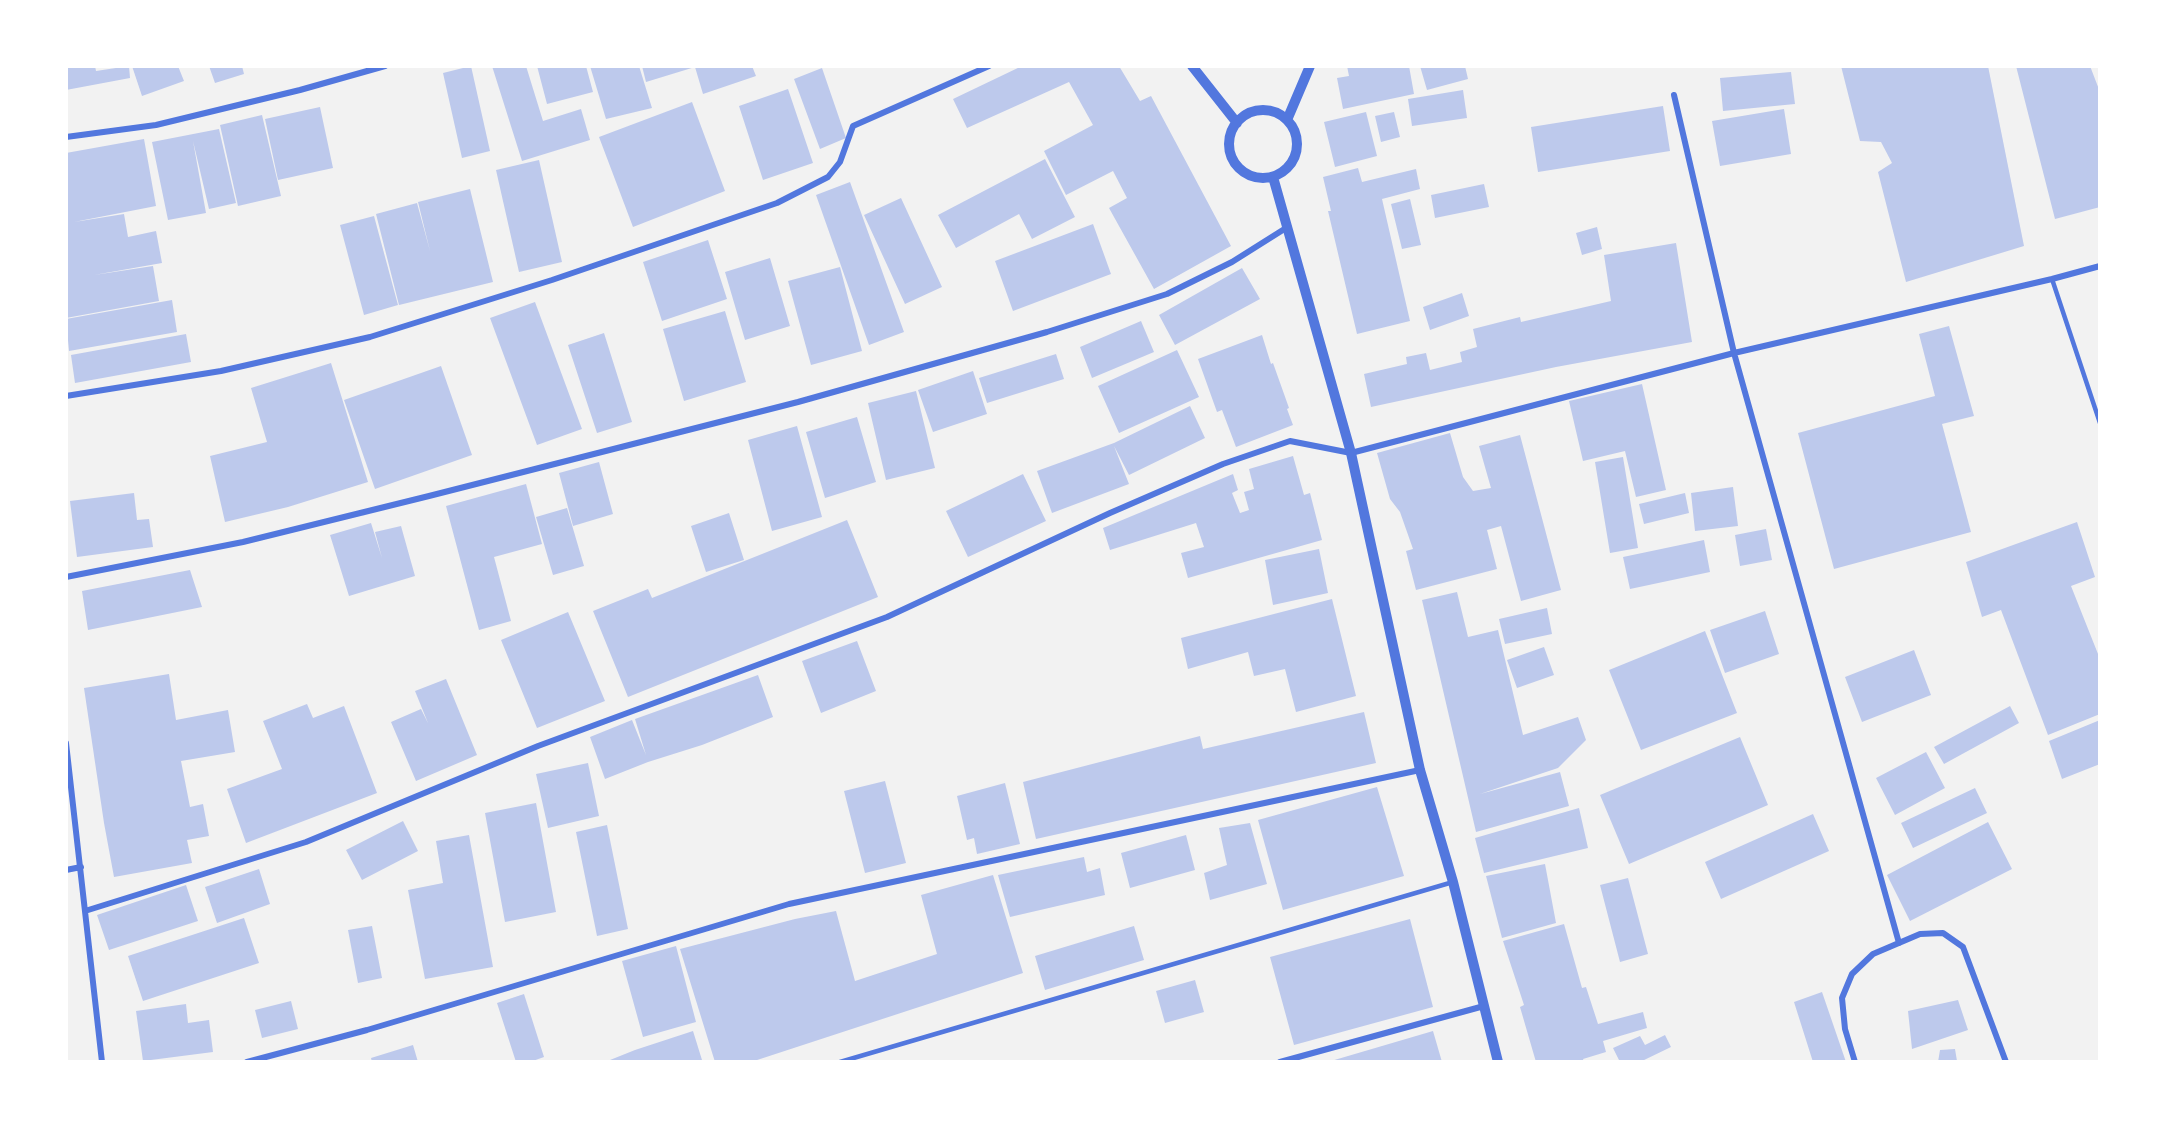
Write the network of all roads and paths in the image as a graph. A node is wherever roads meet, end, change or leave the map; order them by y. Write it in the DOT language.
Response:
graph roads {
  1 [pos="385,66"];
  2 [pos="989,66"];
  3 [pos="1192,66"];
  4 [pos="1310,66"];
  5 [pos="1674,95"];
  6 [pos="1287,120"];
  7 [pos="1237,123"];
  8 [pos="66,137"];
  9 [pos="1273,177"];
  10 [pos="1286,228"];
  11 [pos="2100,266"];
  12 [pos="2052,279"];
  13 [pos="1734,353"];
  14 [pos="66,396"];
  15 [pos="2100,423"];
  16 [pos="1351,453"];
  17 [pos="66,577"];
  18 [pos="66,743"];
  19 [pos="1420,770"];
  20 [pos="81,867"];
  21 [pos="66,870"];
  22 [pos="1453,882"];
  23 [pos="85,911"];
  24 [pos="1899,943"];
  25 [pos="1484,1006"];
  26 [pos="102,1062"];
  27 [pos="247,1062"];
  28 [pos="840,1062"];
  29 [pos="1280,1062"];
  30 [pos="1498,1062"];
  31 [pos="1855,1062"];
  32 [pos="2006,1062"];
  1 -- 8 [label="street"];
  2 -- 14 [label="street"];
  3 -- 7 [label="street"];
  4 -- 6 [label="street"];
  5 -- 13 [label="street"];
  6 -- 7 [label="street"];
  6 -- 9 [label="street"];
  7 -- 9 [label="street"];
  9 -- 10 [label="street"];
  10 -- 16 [label="street"];
  10 -- 17 [label="street"];
  11 -- 12 [label="street"];
  12 -- 13 [label="street"];
  12 -- 15 [label="lane"];
  13 -- 16 [label="street"];
  13 -- 24 [label="street"];
  16 -- 19 [label="street"];
  16 -- 23 [label="street"];
  18 -- 20 [label="street"];
  19 -- 22 [label="street"];
  19 -- 27 [label="street"];
  20 -- 21 [label="street"];
  20 -- 23 [label="street"];
  22 -- 25 [label="street"];
  22 -- 28 [label="lane"];
  23 -- 26 [label="street"];
  24 -- 31 [label="street"];
  24 -- 32 [label="street"];
  25 -- 29 [label="street"];
  25 -- 30 [label="street"];
}
